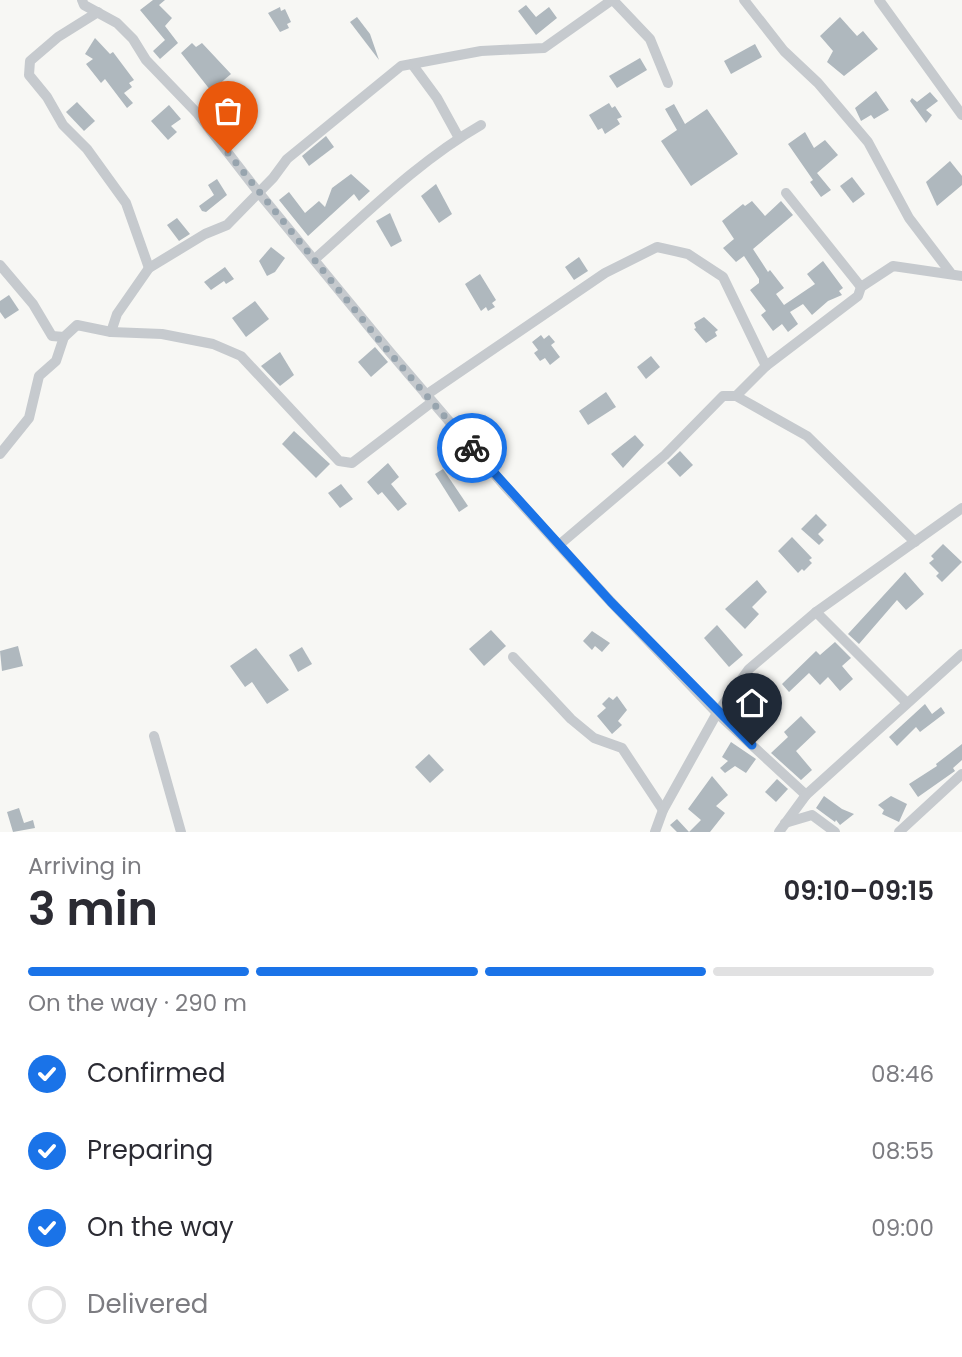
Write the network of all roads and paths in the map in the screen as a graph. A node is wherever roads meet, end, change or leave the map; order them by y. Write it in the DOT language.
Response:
graph roads {
  1 [pos="82,0"];
  2 [pos="612,0"];
  3 [pos="744,0"];
  4 [pos="879,0"];
  5 [pos="98,12"];
  6 [pos="412,64"];
  7 [pos="668,83"];
  8 [pos="962,115"];
  9 [pos="481,125"];
  10 [pos="459,138"];
  11 [pos="259,193"];
  12 [pos="786,193"];
  13 [pos="315,259"];
  14 [pos="0,265"];
  15 [pos="149,268"];
  16 [pos="950,272"];
  17 [pos="962,276"];
  18 [pos="860,287"];
  19 [pos="111,332"];
  20 [pos="64,337"];
  21 [pos="766,366"];
  22 [pos="736,396"];
  23 [pos="429,398"];
  24 [pos="0,454"];
  25 [pos="962,508"];
  26 [pos="915,542"];
  27 [pos="559,545"];
  28 [pos="816,612"];
  29 [pos="962,654"];
  30 [pos="513,657"];
  31 [pos="907,703"];
  32 [pos="716,713"];
  33 [pos="154,736"];
  34 [pos="962,774"];
  35 [pos="806,795"];
  36 [pos="663,810"];
  37 [pos="782,828"];
  38 [pos="181,832"];
  39 [pos="655,832"];
  40 [pos="835,832"];
  41 [pos="899,832"];
  1 -- 5 [label="street"];
  2 -- 6 [label="street"];
  2 -- 7 [label="street"];
  3 -- 16 [label="street"];
  4 -- 8 [label="street"];
  5 -- 11 [label="street"];
  5 -- 15 [label="street"];
  6 -- 10 [label="street"];
  6 -- 11 [label="street"];
  9 -- 10 [label="street"];
  10 -- 13 [label="street"];
  11 -- 13 [label="street"];
  11 -- 15 [label="street"];
  12 -- 18 [label="street"];
  13 -- 23 [label="street"];
  14 -- 20 [label="street"];
  15 -- 19 [label="street"];
  16 -- 17 [label="street"];
  16 -- 18 [label="street"];
  18 -- 21 [label="street"];
  19 -- 20 [label="street"];
  19 -- 23 [label="street"];
  20 -- 24 [label="street"];
  21 -- 22 [label="street"];
  21 -- 23 [label="street"];
  22 -- 26 [label="street"];
  22 -- 27 [label="street"];
  23 -- 27 [label="street"];
  25 -- 26 [label="street"];
  26 -- 28 [label="street"];
  27 -- 32 [label="street"];
  28 -- 31 [label="street"];
  28 -- 32 [label="street"];
  29 -- 31 [label="street"];
  30 -- 36 [label="street"];
  31 -- 35 [label="street"];
  32 -- 35 [label="street"];
  32 -- 36 [label="street"];
  33 -- 38 [label="street"];
  34 -- 41 [label="street"];
  35 -- 37 [label="street"];
  36 -- 39 [label="street"];
  37 -- 40 [label="street"];
}
